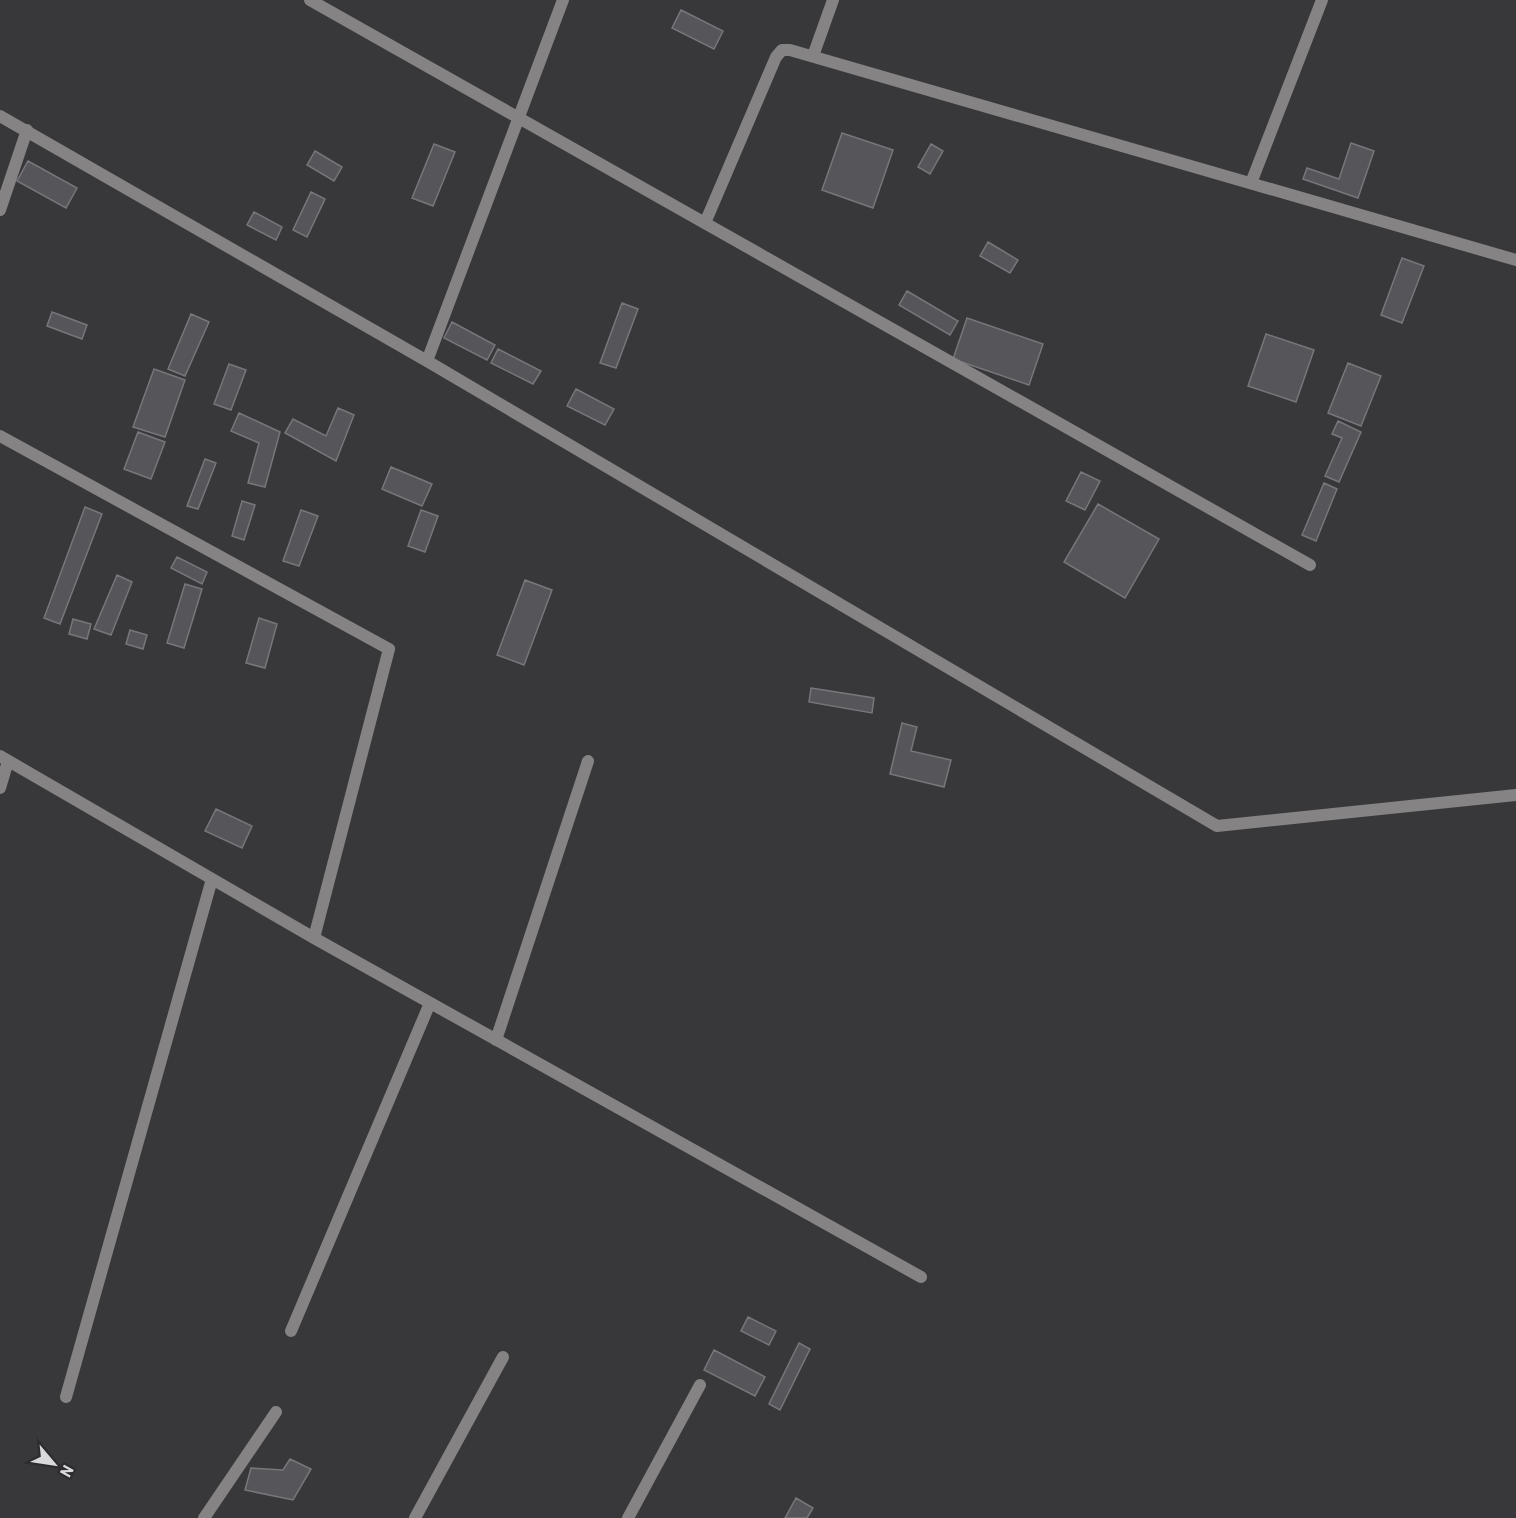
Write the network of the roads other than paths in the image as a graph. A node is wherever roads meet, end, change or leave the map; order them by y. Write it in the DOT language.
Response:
graph roads {
  1 [pos="310,0"];
  2 [pos="563,0"];
  3 [pos="833,0"];
  4 [pos="1322,0"];
  5 [pos="813,56"];
  6 [pos="0,116"];
  7 [pos="518,118"];
  8 [pos="27,130"];
  9 [pos="1251,183"];
  10 [pos="0,210"];
  11 [pos="705,223"];
  12 [pos="1516,260"];
  13 [pos="427,361"];
  14 [pos="0,436"];
  15 [pos="1310,566"];
  16 [pos="4,758"];
  17 [pos="588,761"];
  18 [pos="0,788"];
  19 [pos="1516,795"];
  20 [pos="212,879"];
  21 [pos="314,938"];
  22 [pos="430,1003"];
  23 [pos="496,1040"];
  24 [pos="921,1277"];
  25 [pos="291,1331"];
  26 [pos="503,1358"];
  27 [pos="700,1385"];
  28 [pos="66,1397"];
  29 [pos="276,1412"];
  30 [pos="204,1518"];
  31 [pos="415,1518"];
  32 [pos="628,1518"];
  1 -- 7 [label="street"];
  2 -- 7 [label="street"];
  3 -- 5 [label="street"];
  4 -- 9 [label="street"];
  5 -- 9 [label="street"];
  5 -- 11 [label="street"];
  6 -- 8 [label="street"];
  7 -- 11 [label="street"];
  7 -- 13 [label="street"];
  8 -- 10 [label="street"];
  8 -- 13 [label="street"];
  9 -- 12 [label="street"];
  11 -- 15 [label="street"];
  13 -- 19 [label="street"];
  14 -- 21 [label="street"];
  16 -- 18 [label="street"];
  16 -- 20 [label="street"];
  17 -- 23 [label="street"];
  20 -- 21 [label="street"];
  20 -- 28 [label="street"];
  21 -- 22 [label="street"];
  22 -- 23 [label="street"];
  22 -- 25 [label="street"];
  23 -- 24 [label="street"];
  26 -- 31 [label="street"];
  27 -- 32 [label="street"];
  29 -- 30 [label="street"];
}
